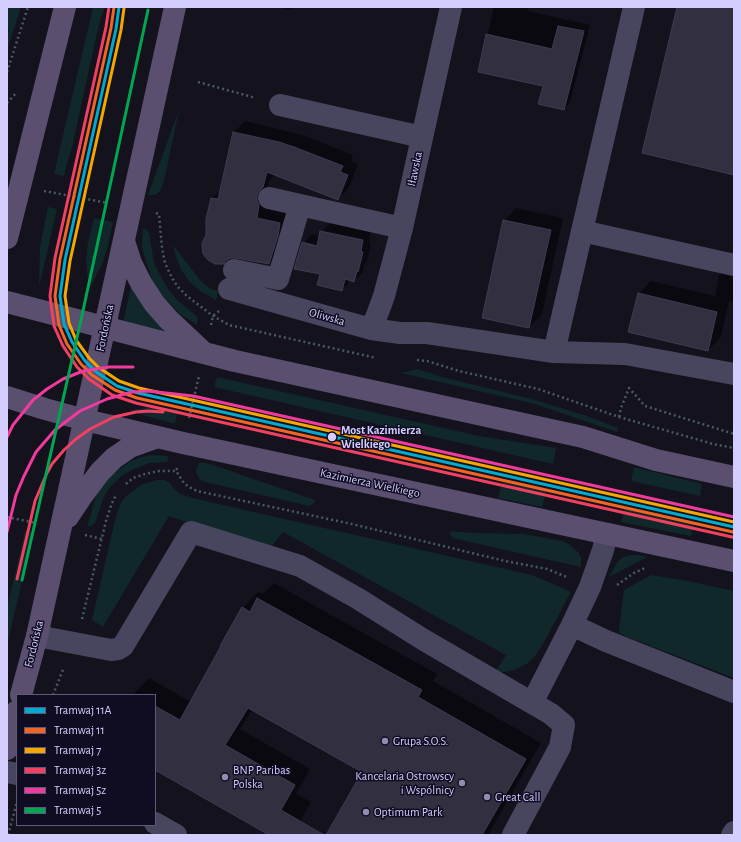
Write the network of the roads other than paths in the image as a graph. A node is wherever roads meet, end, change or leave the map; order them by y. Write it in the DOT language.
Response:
graph roads {
  1 [pos="65,7"];
  2 [pos="175,7"];
  3 [pos="451,7"];
  4 [pos="634,7"];
  5 [pos="280,105"];
  6 [pos="422,137"];
  7 [pos="269,198"];
  8 [pos="12,199"];
  9 [pos="300,205"];
  10 [pos="402,228"];
  11 [pos="582,231"];
  12 [pos="7,238"];
  13 [pos="124,241"];
  14 [pos="734,264"];
  15 [pos="7,302"];
  16 [pos="105,327"];
  17 [pos="371,329"];
  18 [pos="554,352"];
  19 [pos="204,353"];
  20 [pos="734,374"];
  21 [pos="7,397"];
  22 [pos="85,420"];
  23 [pos="158,437"];
  24 [pos="734,477"];
  25 [pos="60,529"];
  26 [pos="607,534"];
  27 [pos="734,561"];
  28 [pos="572,625"];
  29 [pos="37,636"];
  30 [pos="734,692"];
  31 [pos="21,694"];
  32 [pos="532,703"];
  33 [pos="16,715"];
  34 [pos="7,749"];
  35 [pos="156,824"];
  36 [pos="734,832"];
  37 [pos="176,835"];
  38 [pos="513,835"];
  39 [pos="732,835"];
  1 -- 8 [label="main road"];
  2 -- 13 [label="main road, Fordońska"];
  3 -- 6 [label="street, Iławska"];
  4 -- 11 [label="street"];
  5 -- 6 [label="street"];
  6 -- 10 [label="street, Iławska"];
  7 -- 9 [label="street"];
  8 -- 12 [label="main road"];
  9 -- 10 [label="street"];
  9 -- 17 [label="street, Oliwska"];
  10 -- 17 [label="street, Iławska"];
  11 -- 14 [label="street"];
  11 -- 18 [label="street"];
  13 -- 16 [label="main road, Fordońska"];
  13 -- 19 [label="main road"];
  15 -- 16 [label="main road"];
  16 -- 19 [label="main road"];
  16 -- 22 [label="main road, Fordońska"];
  17 -- 18 [label="street, Oliwska"];
  18 -- 20 [label="street, Oliwska"];
  19 -- 24 [label="main road"];
  21 -- 22 [label="main road, Kazimierza Wielkiego"];
  22 -- 23 [label="main road, Kazimierza Wielkiego"];
  22 -- 25 [label="main road, Fordońska"];
  23 -- 25 [label="main road"];
  23 -- 26 [label="main road, Kazimierza Wielkiego"];
  25 -- 29 [label="main road, Fordońska"];
  26 -- 27 [label="main road, Kazimierza Wielkiego"];
  26 -- 28 [label="street"];
  28 -- 30 [label="street"];
  28 -- 32 [label="street"];
  29 -- 31 [label="main road, Fordońska"];
  29 -- 32 [label="street"];
  32 -- 38 [label="street"];
  33 -- 34 [label="main road"];
  35 -- 37 [label="street"];
  36 -- 39 [label="street"];
}
